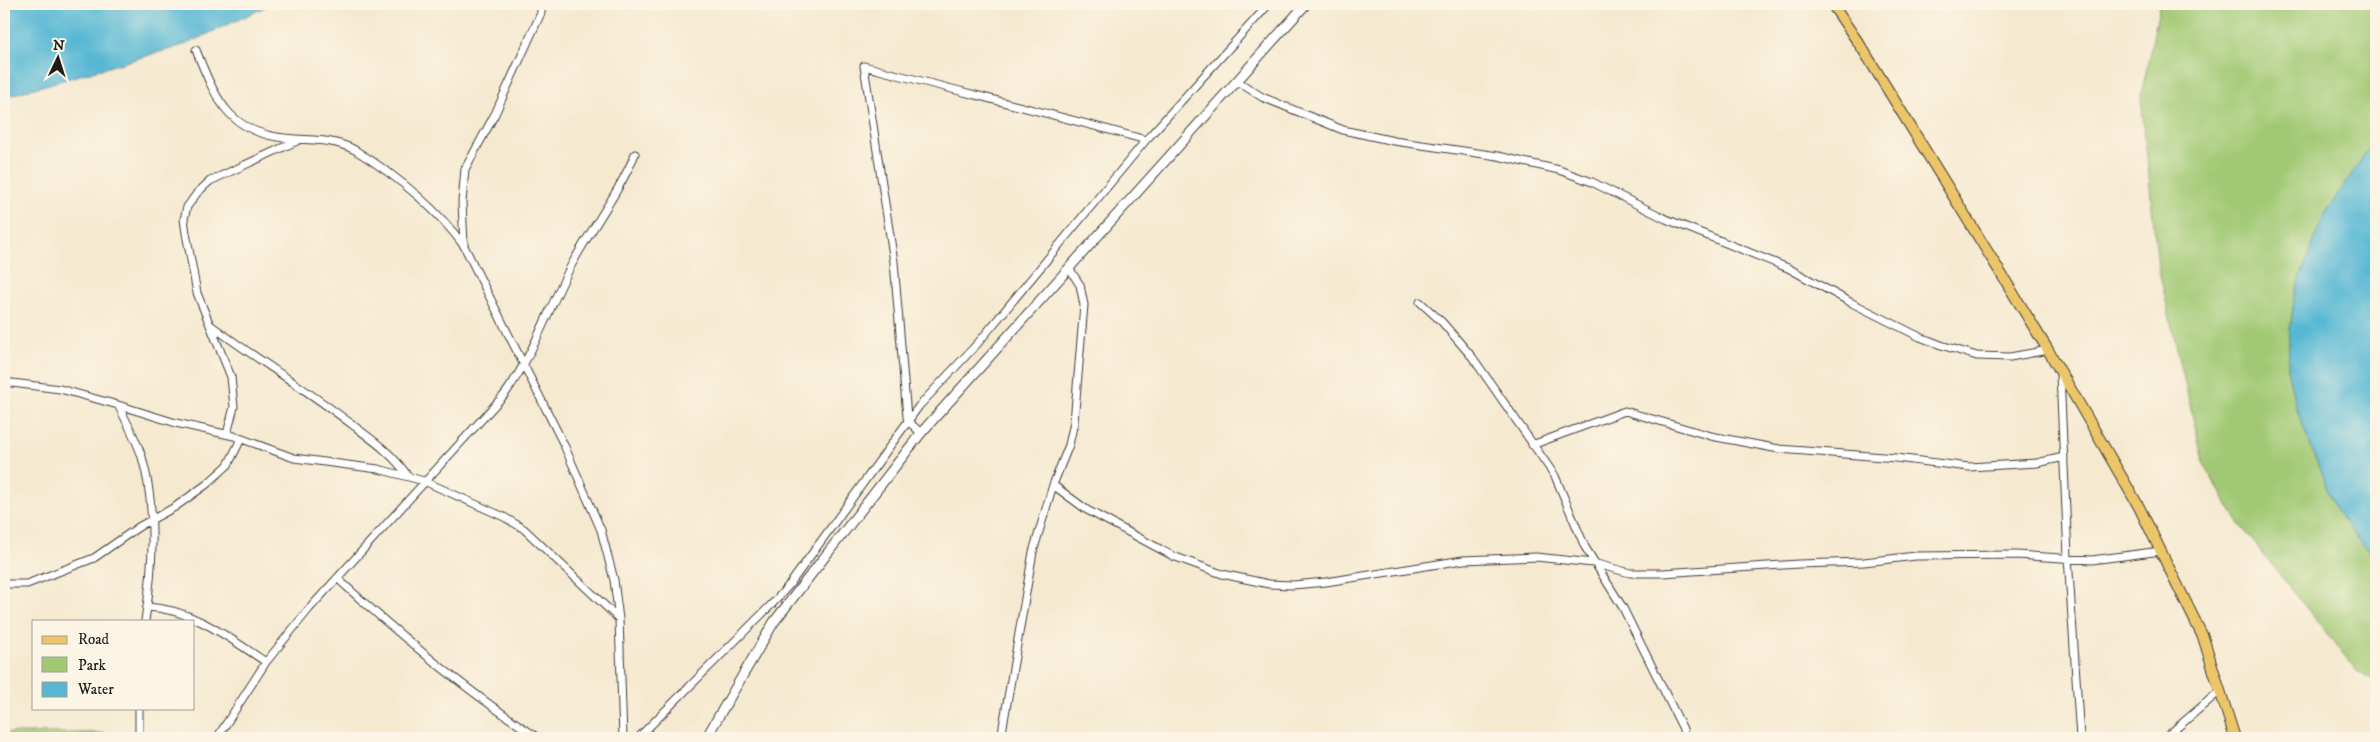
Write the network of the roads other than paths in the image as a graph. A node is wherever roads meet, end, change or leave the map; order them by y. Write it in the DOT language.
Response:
graph roads {
  1 [pos="541,4"];
  2 [pos="1268,4"];
  3 [pos="1306,4"];
  4 [pos="1832,4"];
  5 [pos="196,50"];
  6 [pos="1237,81"];
  7 [pos="300,139"];
  8 [pos="1146,140"];
  9 [pos="635,154"];
  10 [pos="464,246"];
  11 [pos="1069,268"];
  12 [pos="1420,302"];
  13 [pos="211,325"];
  14 [pos="2048,350"];
  15 [pos="524,364"];
  16 [pos="2060,371"];
  17 [pos="4,382"];
  18 [pos="118,405"];
  19 [pos="908,421"];
  20 [pos="921,432"];
  21 [pos="227,434"];
  22 [pos="241,439"];
  23 [pos="1532,445"];
  24 [pos="2064,457"];
  25 [pos="408,475"];
  26 [pos="424,480"];
  27 [pos="1054,485"];
  28 [pos="151,520"];
  29 [pos="2162,551"];
  30 [pos="2068,557"];
  31 [pos="1594,563"];
  32 [pos="337,578"];
  33 [pos="4,584"];
  34 [pos="147,607"];
  35 [pos="145,620"];
  36 [pos="619,620"];
  37 [pos="266,662"];
  38 [pos="2221,690"];
  39 [pos="139,710"];
  40 [pos="139,738"];
  41 [pos="217,738"];
  42 [pos="538,738"];
  43 [pos="623,738"];
  44 [pos="638,738"];
  45 [pos="706,738"];
  46 [pos="1001,738"];
  47 [pos="1684,738"];
  48 [pos="2080,738"];
  49 [pos="2165,738"];
  50 [pos="2235,738"];
  1 -- 10 [label="street"];
  2 -- 8 [label="street"];
  3 -- 6 [label="street"];
  4 -- 14 [label="main road"];
  5 -- 7 [label="street"];
  6 -- 11 [label="street"];
  6 -- 14 [label="street"];
  7 -- 10 [label="street"];
  7 -- 13 [label="street"];
  8 -- 19 [label="street"];
  8 -- 19 [label="street"];
  9 -- 15 [label="street"];
  10 -- 15 [label="street"];
  11 -- 20 [label="street"];
  11 -- 27 [label="street"];
  12 -- 23 [label="street"];
  13 -- 21 [label="street"];
  13 -- 25 [label="street"];
  14 -- 16 [label="main road"];
  15 -- 26 [label="street"];
  15 -- 36 [label="street"];
  16 -- 24 [label="street"];
  16 -- 29 [label="main road"];
  17 -- 18 [label="street"];
  18 -- 21 [label="street"];
  18 -- 28 [label="street"];
  19 -- 20 [label="street"];
  19 -- 44 [label="street"];
  20 -- 45 [label="street"];
  21 -- 22 [label="street"];
  22 -- 25 [label="street"];
  22 -- 28 [label="street"];
  23 -- 24 [label="street"];
  23 -- 31 [label="street"];
  24 -- 30 [label="street"];
  25 -- 26 [label="street"];
  26 -- 32 [label="street"];
  26 -- 36 [label="street"];
  27 -- 31 [label="street"];
  27 -- 46 [label="street"];
  28 -- 33 [label="street"];
  28 -- 34 [label="street"];
  29 -- 30 [label="street"];
  29 -- 38 [label="main road"];
  30 -- 31 [label="street"];
  30 -- 48 [label="street"];
  31 -- 47 [label="street"];
  32 -- 37 [label="street"];
  32 -- 42 [label="street"];
  34 -- 35 [label="street"];
  34 -- 37 [label="street"];
  36 -- 43 [label="street"];
  37 -- 41 [label="street"];
  38 -- 49 [label="street"];
  38 -- 50 [label="main road"];
  39 -- 40 [label="street"];
}
